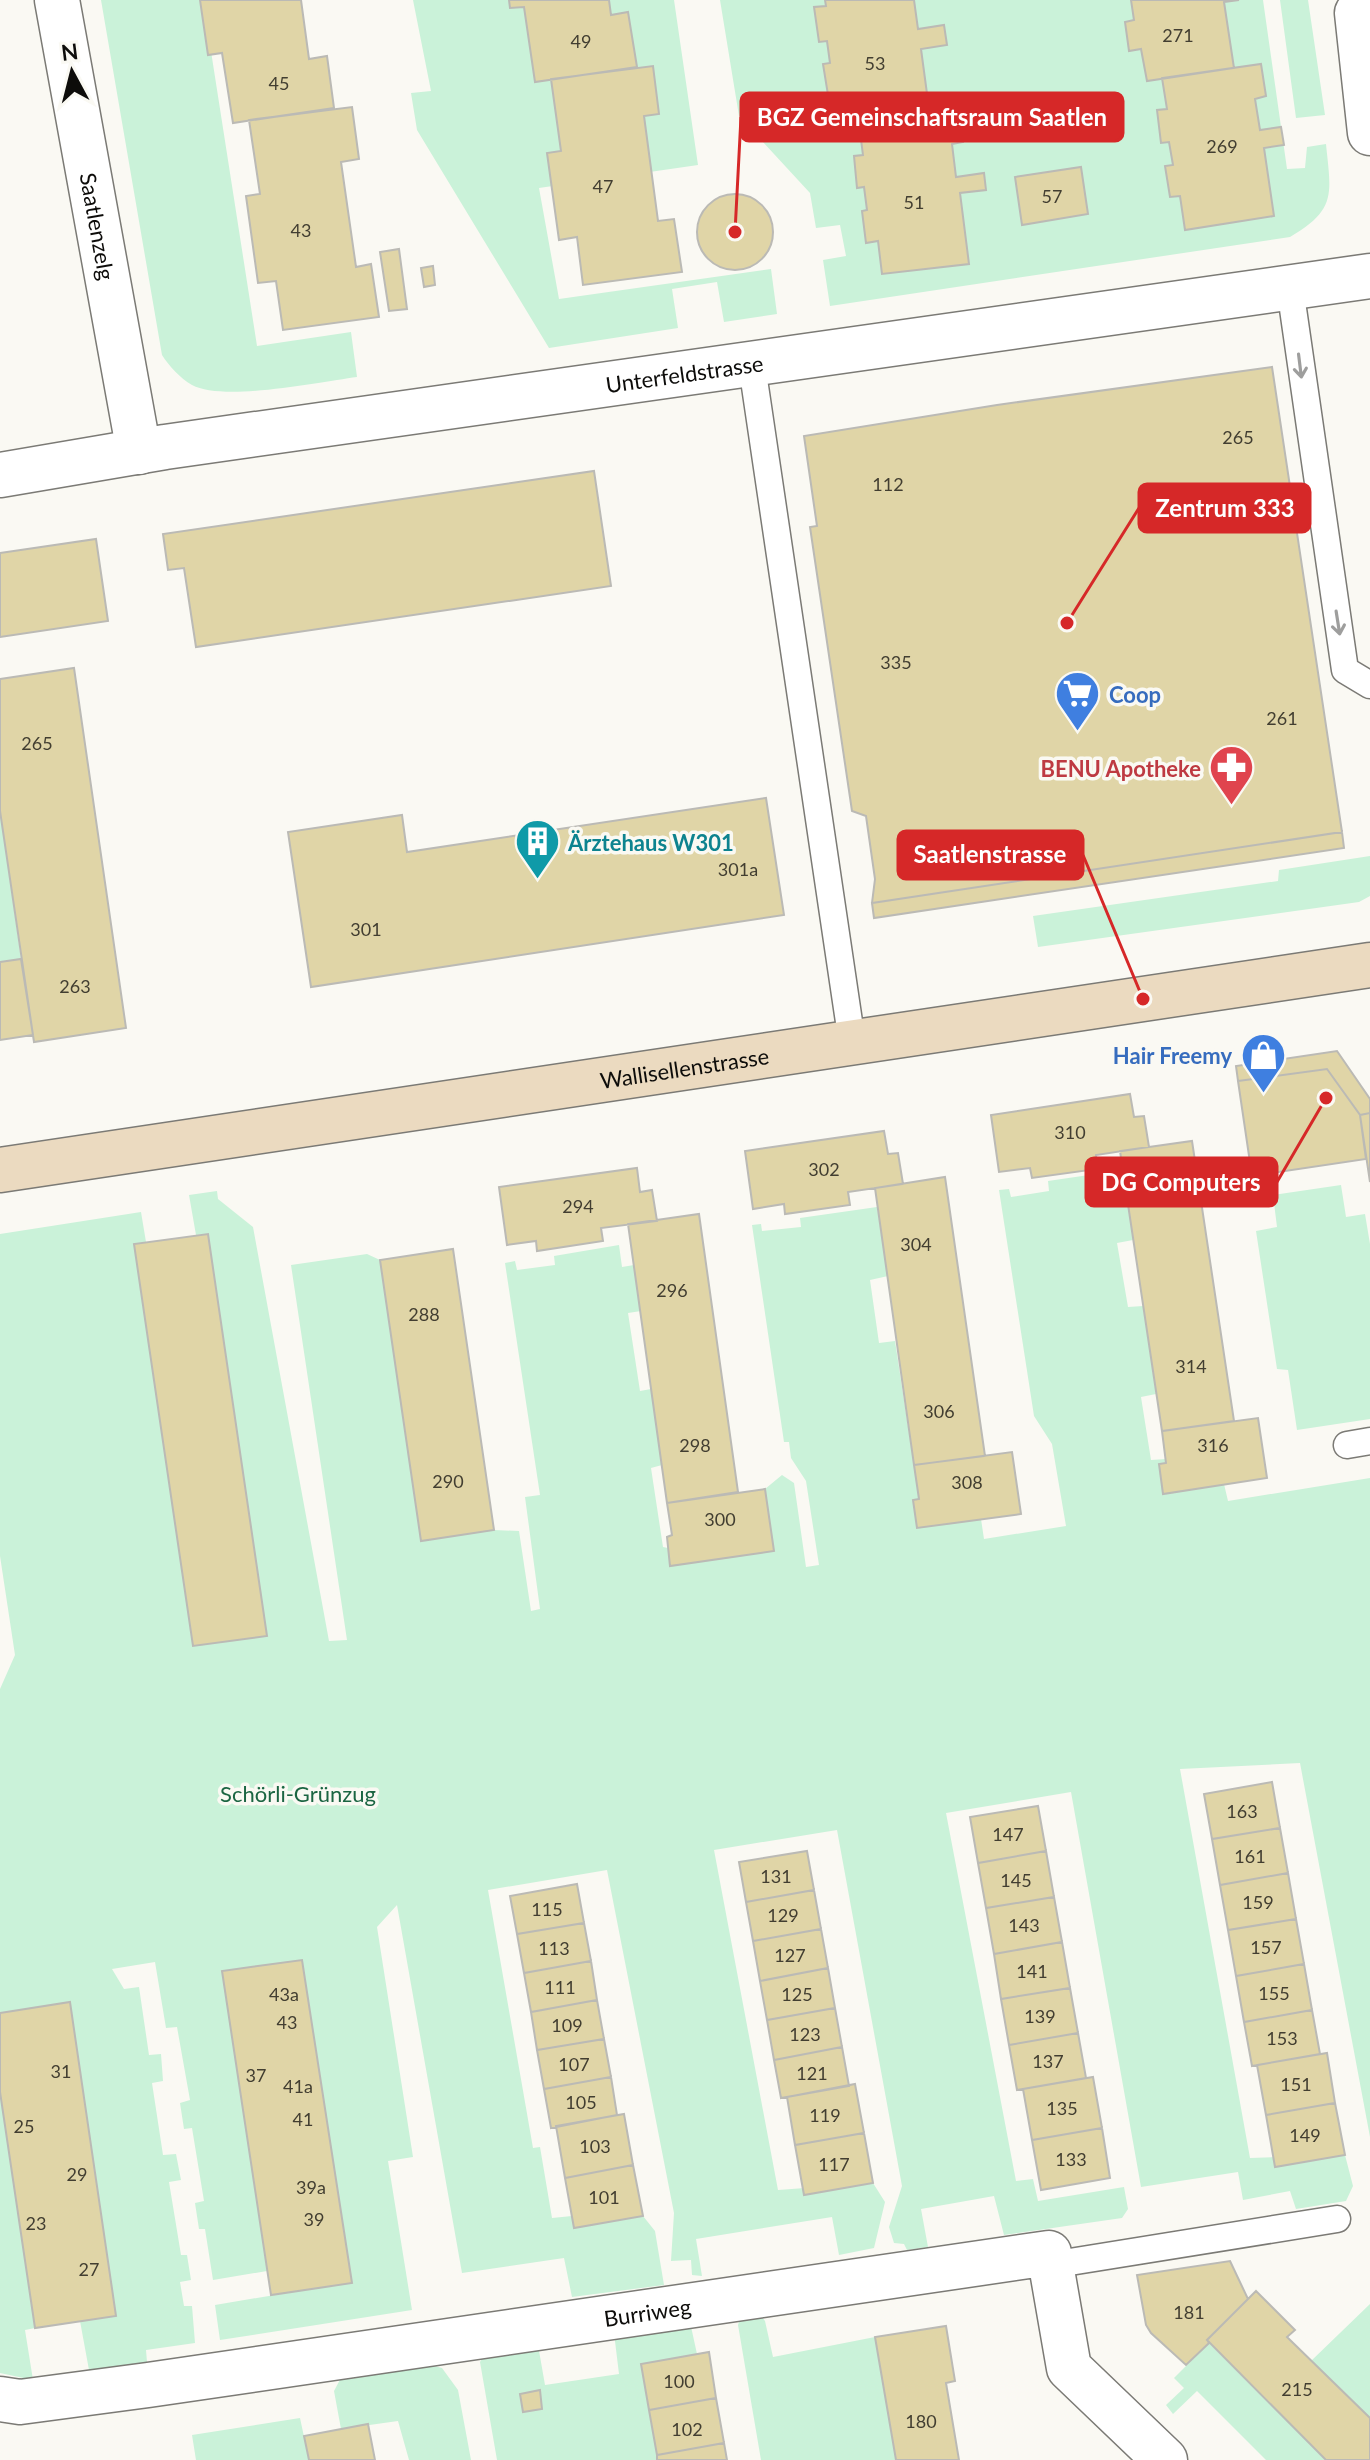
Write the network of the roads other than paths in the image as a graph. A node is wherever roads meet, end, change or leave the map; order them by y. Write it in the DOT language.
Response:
graph roads {
  1 [pos="57,0"];
  2 [pos="1363,10"];
  3 [pos="1370,133"];
  4 [pos="1370,276"];
  5 [pos="1290,288"];
  6 [pos="752,366"];
  7 [pos="139,452"];
  8 [pos="0,475"];
  9 [pos="1370,685"];
  10 [pos="1370,965"];
  11 [pos="852,1042"];
  12 [pos="0,1170"];
  13 [pos="1337,2219"];
  14 [pos="1051,2265"];
  15 [pos="0,2399"];
  16 [pos="1165,2460"];
  1 -- 7 [label="street, Saatlenzelg"];
  2 -- 3 [label="street"];
  4 -- 5 [label="street, Unterfeldstrasse"];
  5 -- 6 [label="street, Unterfeldstrasse"];
  5 -- 9 [label="lane, one-way"];
  6 -- 7 [label="street, Unterfeldstrasse"];
  6 -- 11 [label="lane"];
  7 -- 8 [label="street, Unterfeldstrasse"];
  10 -- 11 [label="street, Wallisellenstrasse"];
  11 -- 12 [label="street, Wallisellenstrasse"];
  13 -- 14 [label="lane"];
  14 -- 15 [label="street, Burriweg"];
  14 -- 16 [label="street"];
}
